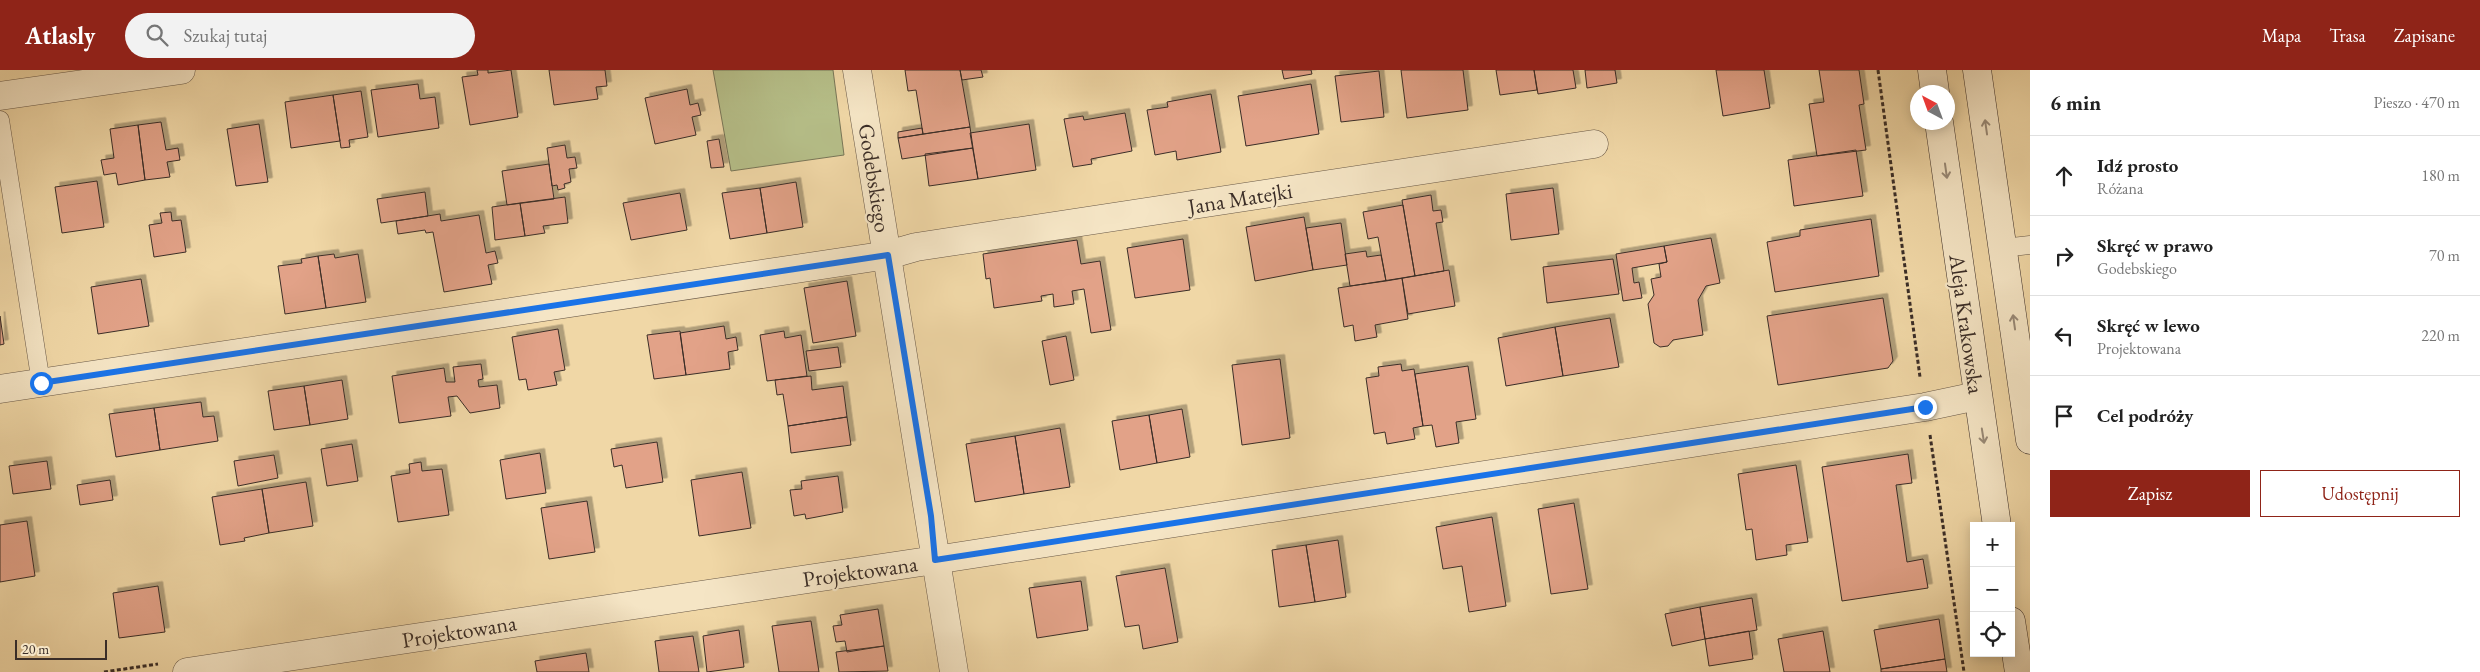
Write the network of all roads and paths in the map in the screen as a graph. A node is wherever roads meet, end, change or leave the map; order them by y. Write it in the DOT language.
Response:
graph roads {
  1 [pos="181,70"];
  2 [pos="857,70"];
  3 [pos="1878,70"];
  4 [pos="1932,70"];
  5 [pos="1977,70"];
  6 [pos="1934,85"];
  7 [pos="0,96"];
  8 [pos="0,120"];
  9 [pos="1940,130"];
  10 [pos="1594,144"];
  11 [pos="2030,244"];
  12 [pos="2003,248"];
  13 [pos="888,255"];
  14 [pos="41,383"];
  15 [pos="1921,383"];
  16 [pos="0,389"];
  17 [pos="1977,396"];
  18 [pos="1929,431"];
  19 [pos="2030,440"];
  20 [pos="1995,522"];
  21 [pos="935,560"];
  22 [pos="2015,646"];
  23 [pos="187,672"];
  24 [pos="954,672"];
  25 [pos="1964,672"];
  26 [pos="2019,672"];
  1 -- 7 [label="street"];
  2 -- 13 [label="street, Godebskiego"];
  3 -- 15 [label="path"];
  4 -- 6 [label="street"];
  12 -- 5 [label="street, Aleja Krakowska, one-way"];
  8 -- 14 [label="lane"];
  9 -- 17 [label="street, Aleja Krakowska, one-way"];
  10 -- 13 [label="street, Jana Matejki"];
  11 -- 12 [label="lane"];
  19 -- 12 [label="street, Aleja Krakowska, one-way"];
  13 -- 14 [label="street, Jana Matejki"];
  13 -- 21 [label="street, Godebskiego"];
  14 -- 16 [label="street, Jana Matejki"];
  17 -- 20 [label="street, Aleja Krakowska, one-way"];
  17 -- 21 [label="street, Projektowana"];
  18 -- 25 [label="path"];
  21 -- 23 [label="street, Projektowana"];
  21 -- 24 [label="street, Godebskiego"];
  22 -- 26 [label="street"];
}
